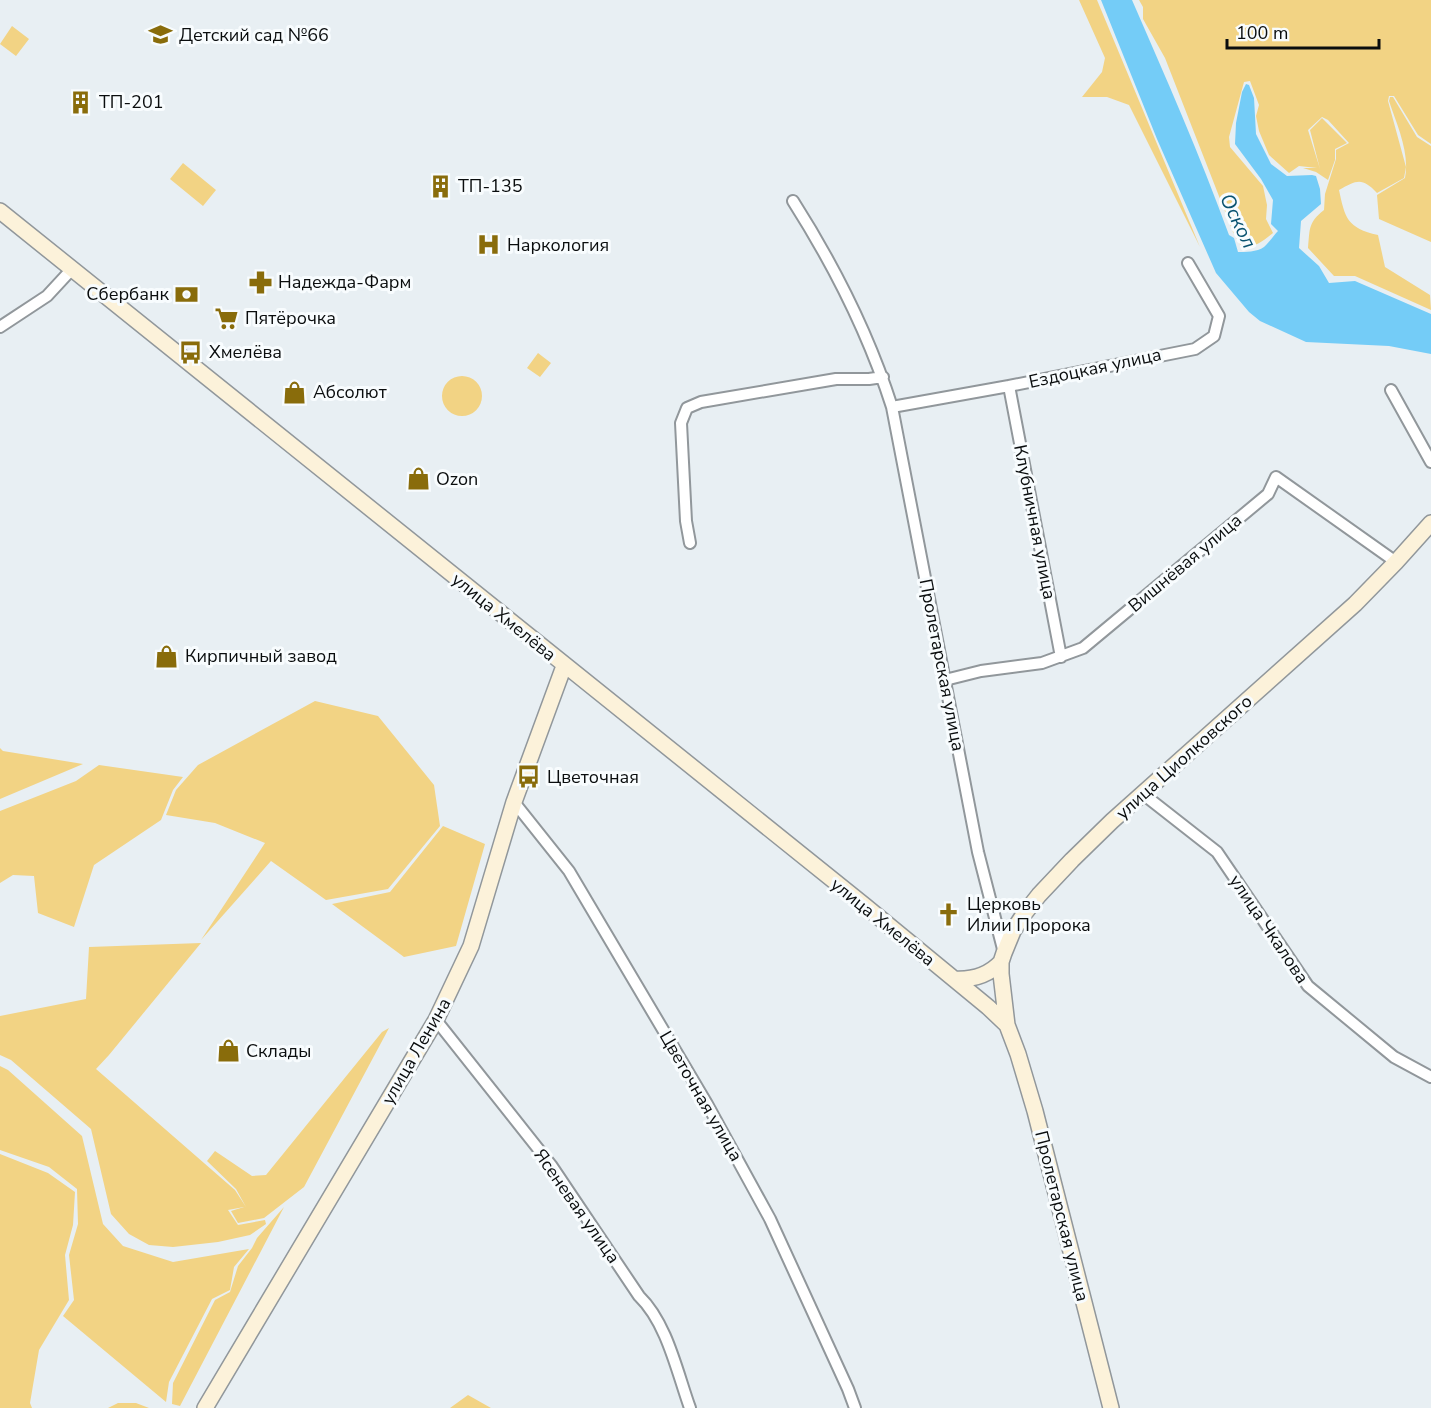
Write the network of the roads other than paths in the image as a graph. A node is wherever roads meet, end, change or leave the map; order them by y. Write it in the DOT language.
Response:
graph roads {
  1 [pos="793,201"];
  2 [pos="0,211"];
  3 [pos="1188,263"];
  4 [pos="72,269"];
  5 [pos="0,327"];
  6 [pos="883,377"];
  7 [pos="1009,386"];
  8 [pos="1391,390"];
  9 [pos="892,407"];
  10 [pos="1431,462"];
  11 [pos="1431,523"];
  12 [pos="690,543"];
  13 [pos="1396,562"];
  14 [pos="1061,657"];
  15 [pos="564,666"];
  16 [pos="945,680"];
  17 [pos="1143,794"];
  18 [pos="514,802"];
  19 [pos="1002,957"];
  20 [pos="954,979"];
  21 [pos="436,1020"];
  22 [pos="1007,1025"];
  23 [pos="1431,1077"];
  24 [pos="205,1408"];
  25 [pos="690,1408"];
  26 [pos="855,1408"];
  27 [pos="1111,1408"];
  1 -- 6 [label="street, Пролетарская улица"];
  2 -- 4 [label="main road, улица Хмелёва"];
  3 -- 7 [label="street, Ездоцкая улица"];
  4 -- 5 [label="street"];
  4 -- 15 [label="main road, улица Хмелёва"];
  6 -- 9 [label="street, Пролетарская улица"];
  6 -- 12 [label="street"];
  7 -- 9 [label="street, Ездоцкая улица"];
  7 -- 14 [label="street, Клубничная улица"];
  8 -- 10 [label="street"];
  9 -- 16 [label="street, Пролетарская улица"];
  11 -- 13 [label="main road, улица Циолковского"];
  13 -- 14 [label="street, Вишнёвая улица"];
  13 -- 17 [label="main road, улица Циолковского"];
  14 -- 16 [label="street, Вишнёвая улица"];
  15 -- 18 [label="main road, улица Ленина"];
  15 -- 20 [label="main road, улица Хмелёва"];
  16 -- 19 [label="street, Пролетарская улица"];
  17 -- 19 [label="main road, улица Циолковского"];
  17 -- 23 [label="street, улица Чкалова"];
  18 -- 21 [label="main road, улица Ленина"];
  18 -- 26 [label="street, Цветочная улица"];
  19 -- 20 [label="main road"];
  19 -- 22 [label="main road"];
  20 -- 22 [label="main road, улица Хмелёва"];
  21 -- 24 [label="main road, улица Ленина"];
  21 -- 25 [label="street, Ясеневая улица"];
  22 -- 27 [label="main road, Пролетарская улица"];
}
